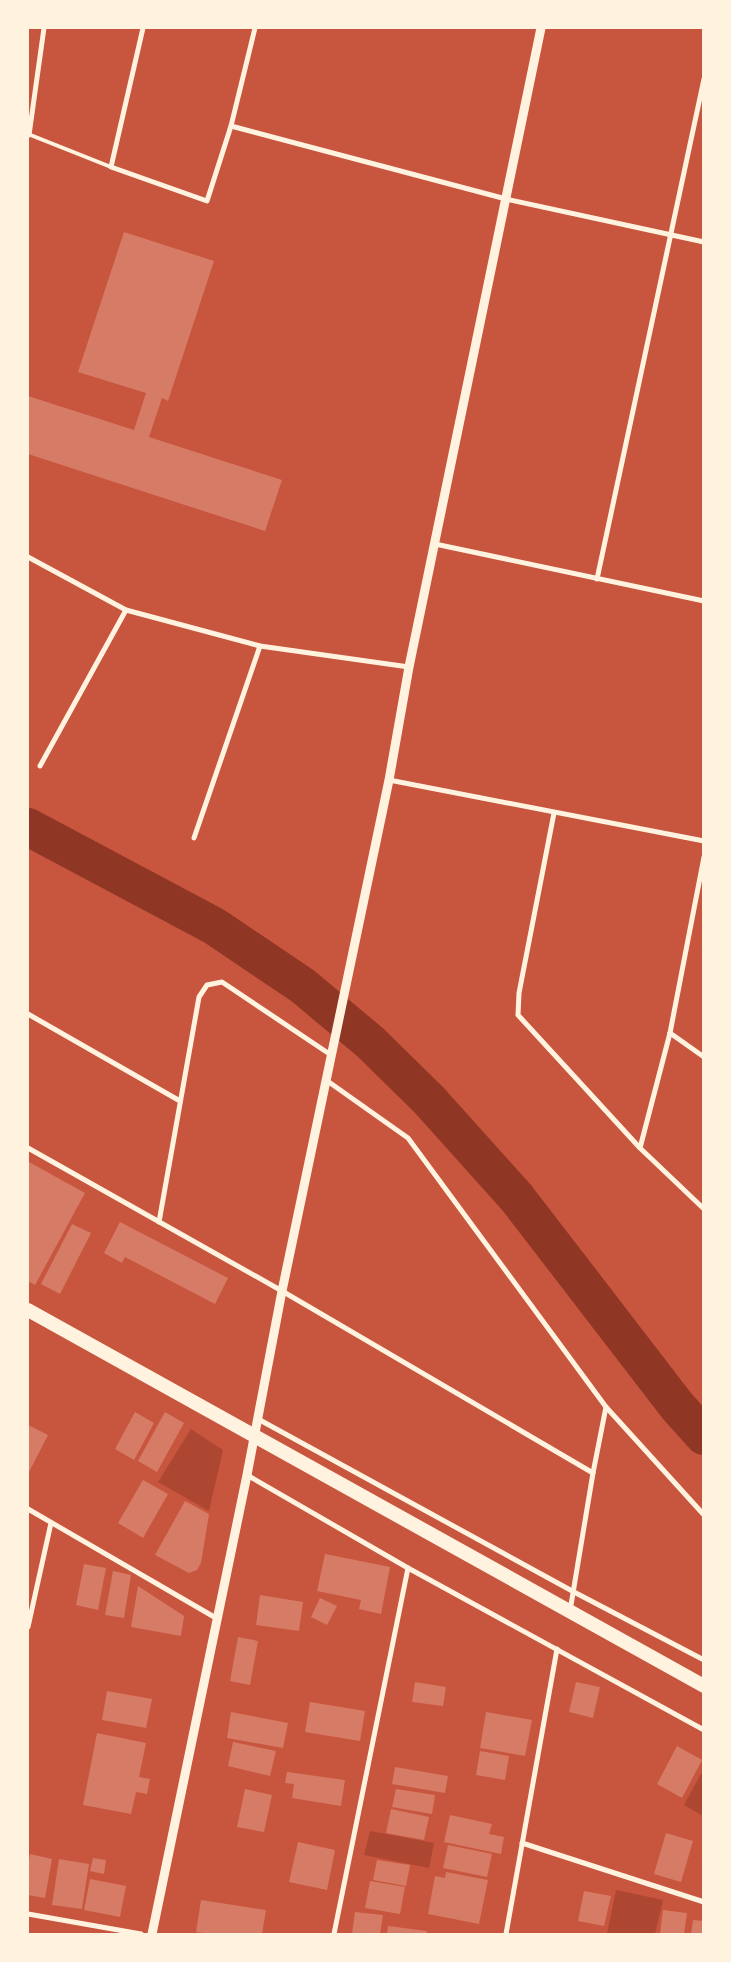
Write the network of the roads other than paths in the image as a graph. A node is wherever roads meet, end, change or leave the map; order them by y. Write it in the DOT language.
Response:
graph roads {
  1 [pos="44,28"];
  2 [pos="143,28"];
  3 [pos="255,28"];
  4 [pos="541,28"];
  5 [pos="704,79"];
  6 [pos="231,126"];
  7 [pos="28,135"];
  8 [pos="111,167"];
  9 [pos="506,198"];
  10 [pos="670,235"];
  11 [pos="704,242"];
  12 [pos="435,544"];
  13 [pos="28,557"];
  14 [pos="596,579"];
  15 [pos="704,602"];
  16 [pos="126,610"];
  17 [pos="260,646"];
  18 [pos="409,667"];
  19 [pos="40,766"];
  20 [pos="389,780"];
  21 [pos="554,813"];
  22 [pos="194,838"];
  23 [pos="704,841"];
  24 [pos="704,857"];
  25 [pos="28,1014"];
  26 [pos="670,1033"];
  27 [pos="332,1051"];
  28 [pos="704,1057"];
  29 [pos="326,1080"];
  30 [pos="180,1101"];
  31 [pos="28,1148"];
  32 [pos="640,1148"];
  33 [pos="704,1209"];
  34 [pos="159,1222"];
  35 [pos="282,1291"];
  36 [pos="28,1310"];
  37 [pos="606,1407"];
  38 [pos="257,1418"];
  39 [pos="253,1437"];
  40 [pos="593,1473"];
  41 [pos="247,1475"];
  42 [pos="28,1509"];
  43 [pos="704,1515"];
  44 [pos="51,1523"];
  45 [pos="408,1568"];
  46 [pos="574,1592"];
  47 [pos="570,1611"];
  48 [pos="216,1618"];
  49 [pos="28,1627"];
  50 [pos="557,1649"];
  51 [pos="704,1660"];
  52 [pos="704,1686"];
  53 [pos="704,1730"];
  54 [pos="522,1843"];
  55 [pos="704,1902"];
  56 [pos="28,1914"];
  57 [pos="141,1934"];
  58 [pos="152,1934"];
  59 [pos="334,1934"];
  60 [pos="506,1934"];
  1 -- 7 [label="street"];
  2 -- 8 [label="street"];
  3 -- 6 [label="street"];
  4 -- 9 [label="street"];
  5 -- 10 [label="street"];
  6 -- 8 [label="street"];
  6 -- 9 [label="street"];
  7 -- 8 [label="lane"];
  9 -- 10 [label="street"];
  9 -- 12 [label="street"];
  10 -- 11 [label="street"];
  10 -- 14 [label="street"];
  12 -- 14 [label="street"];
  12 -- 18 [label="street"];
  13 -- 16 [label="street"];
  14 -- 15 [label="street"];
  16 -- 17 [label="street"];
  16 -- 19 [label="street"];
  17 -- 18 [label="street"];
  17 -- 22 [label="street"];
  18 -- 20 [label="street"];
  20 -- 21 [label="street"];
  20 -- 27 [label="street"];
  21 -- 23 [label="street"];
  21 -- 32 [label="street"];
  24 -- 26 [label="street"];
  25 -- 30 [label="street"];
  26 -- 28 [label="street"];
  26 -- 32 [label="street"];
  27 -- 29 [label="street"];
  27 -- 30 [label="street"];
  29 -- 35 [label="street"];
  29 -- 37 [label="street"];
  30 -- 34 [label="street"];
  31 -- 34 [label="street"];
  32 -- 33 [label="street"];
  34 -- 35 [label="street"];
  35 -- 38 [label="street"];
  35 -- 40 [label="street"];
  36 -- 39 [label="highway"];
  37 -- 40 [label="street"];
  37 -- 43 [label="street"];
  38 -- 39 [label="street"];
  38 -- 46 [label="street"];
  39 -- 41 [label="street"];
  39 -- 47 [label="highway"];
  40 -- 46 [label="street"];
  41 -- 45 [label="street"];
  41 -- 48 [label="street"];
  42 -- 44 [label="street"];
  44 -- 48 [label="street"];
  44 -- 49 [label="street"];
  45 -- 50 [label="street"];
  45 -- 59 [label="street"];
  46 -- 47 [label="street"];
  46 -- 51 [label="street"];
  47 -- 52 [label="highway"];
  48 -- 58 [label="street"];
  50 -- 53 [label="street"];
  50 -- 54 [label="street"];
  54 -- 55 [label="street"];
  54 -- 60 [label="street"];
  56 -- 57 [label="street"];
}
